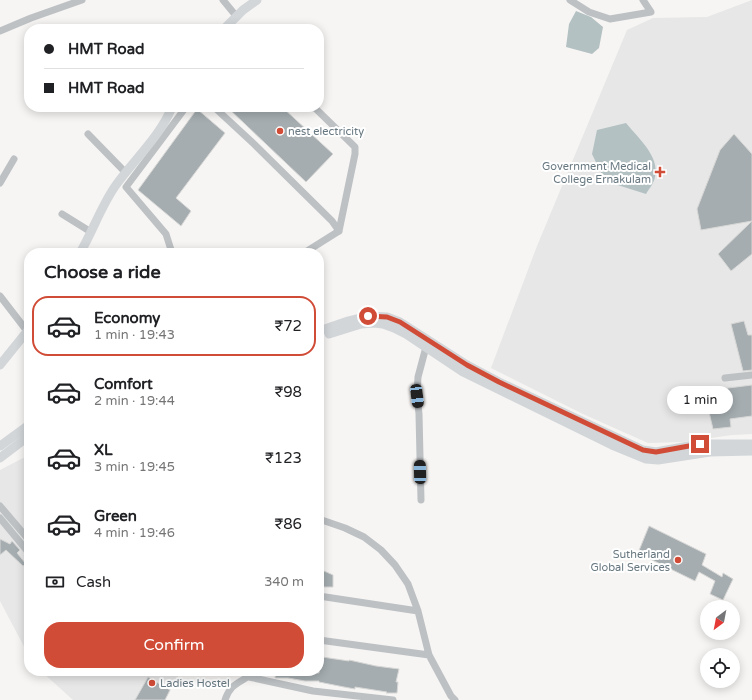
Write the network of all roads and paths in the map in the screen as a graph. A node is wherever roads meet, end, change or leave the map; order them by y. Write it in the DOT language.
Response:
graph roads {
  1 [pos="82,0"];
  2 [pos="223,0"];
  3 [pos="257,0"];
  4 [pos="570,0"];
  5 [pos="643,0"];
  6 [pos="237,17"];
  7 [pos="229,24"];
  8 [pos="0,31"];
  9 [pos="171,112"];
  10 [pos="182,112"];
  11 [pos="219,112"];
  12 [pos="319,112"];
  13 [pos="88,134"];
  14 [pos="14,159"];
  15 [pos="126,173"];
  16 [pos="0,183"];
  17 [pos="62,214"];
  18 [pos="339,231"];
  19 [pos="91,232"];
  20 [pos="83,248"];
  21 [pos="170,248"];
  22 [pos="312,248"];
  23 [pos="0,296"];
  24 [pos="374,319"];
  25 [pos="24,325"];
  26 [pos="324,329"];
  27 [pos="24,335"];
  28 [pos="324,335"];
  29 [pos="426,347"];
  30 [pos="0,365"];
  31 [pos="752,375"];
  32 [pos="725,378"];
  33 [pos="24,429"];
  34 [pos="24,440"];
  35 [pos="752,444"];
  36 [pos="0,446"];
  37 [pos="752,451"];
  38 [pos="0,458"];
  39 [pos="421,500"];
  40 [pos="0,506"];
  41 [pos="0,518"];
  42 [pos="324,521"];
  43 [pos="24,534"];
  44 [pos="24,547"];
  45 [pos="324,597"];
  46 [pos="418,610"];
  47 [pos="324,641"];
  48 [pos="429,655"];
  49 [pos="249,677"];
  50 [pos="226,700"];
  51 [pos="393,700"];
  52 [pos="455,700"];
  1 -- 8 [label="street"];
  2 -- 6 [label="street"];
  3 -- 6 [label="main road"];
  4 -- 5 [label="street"];
  6 -- 7 [label="main road"];
  9 -- 15 [label="main road"];
  10 -- 21 [label="street"];
  11 -- 18 [label="street"];
  12 -- 18 [label="street"];
  13 -- 15 [label="street"];
  14 -- 16 [label="street"];
  15 -- 19 [label="main road"];
  17 -- 19 [label="street"];
  18 -- 22 [label="street"];
  19 -- 20 [label="main road"];
  23 -- 25 [label="street"];
  24 -- 26 [label="main road"];
  24 -- 28 [label="main road"];
  24 -- 29 [label="main road"];
  24 -- 35 [label="main road"];
  27 -- 30 [label="main road"];
  29 -- 37 [label="main road"];
  29 -- 39 [label="street"];
  31 -- 32 [label="street"];
  33 -- 36 [label="main road"];
  34 -- 38 [label="main road"];
  40 -- 43 [label="street"];
  41 -- 44 [label="street"];
  42 -- 46 [label="street"];
  45 -- 46 [label="street"];
  46 -- 48 [label="street"];
  47 -- 48 [label="street"];
  48 -- 52 [label="street"];
  49 -- 50 [label="street"];
  49 -- 51 [label="street"];
}
